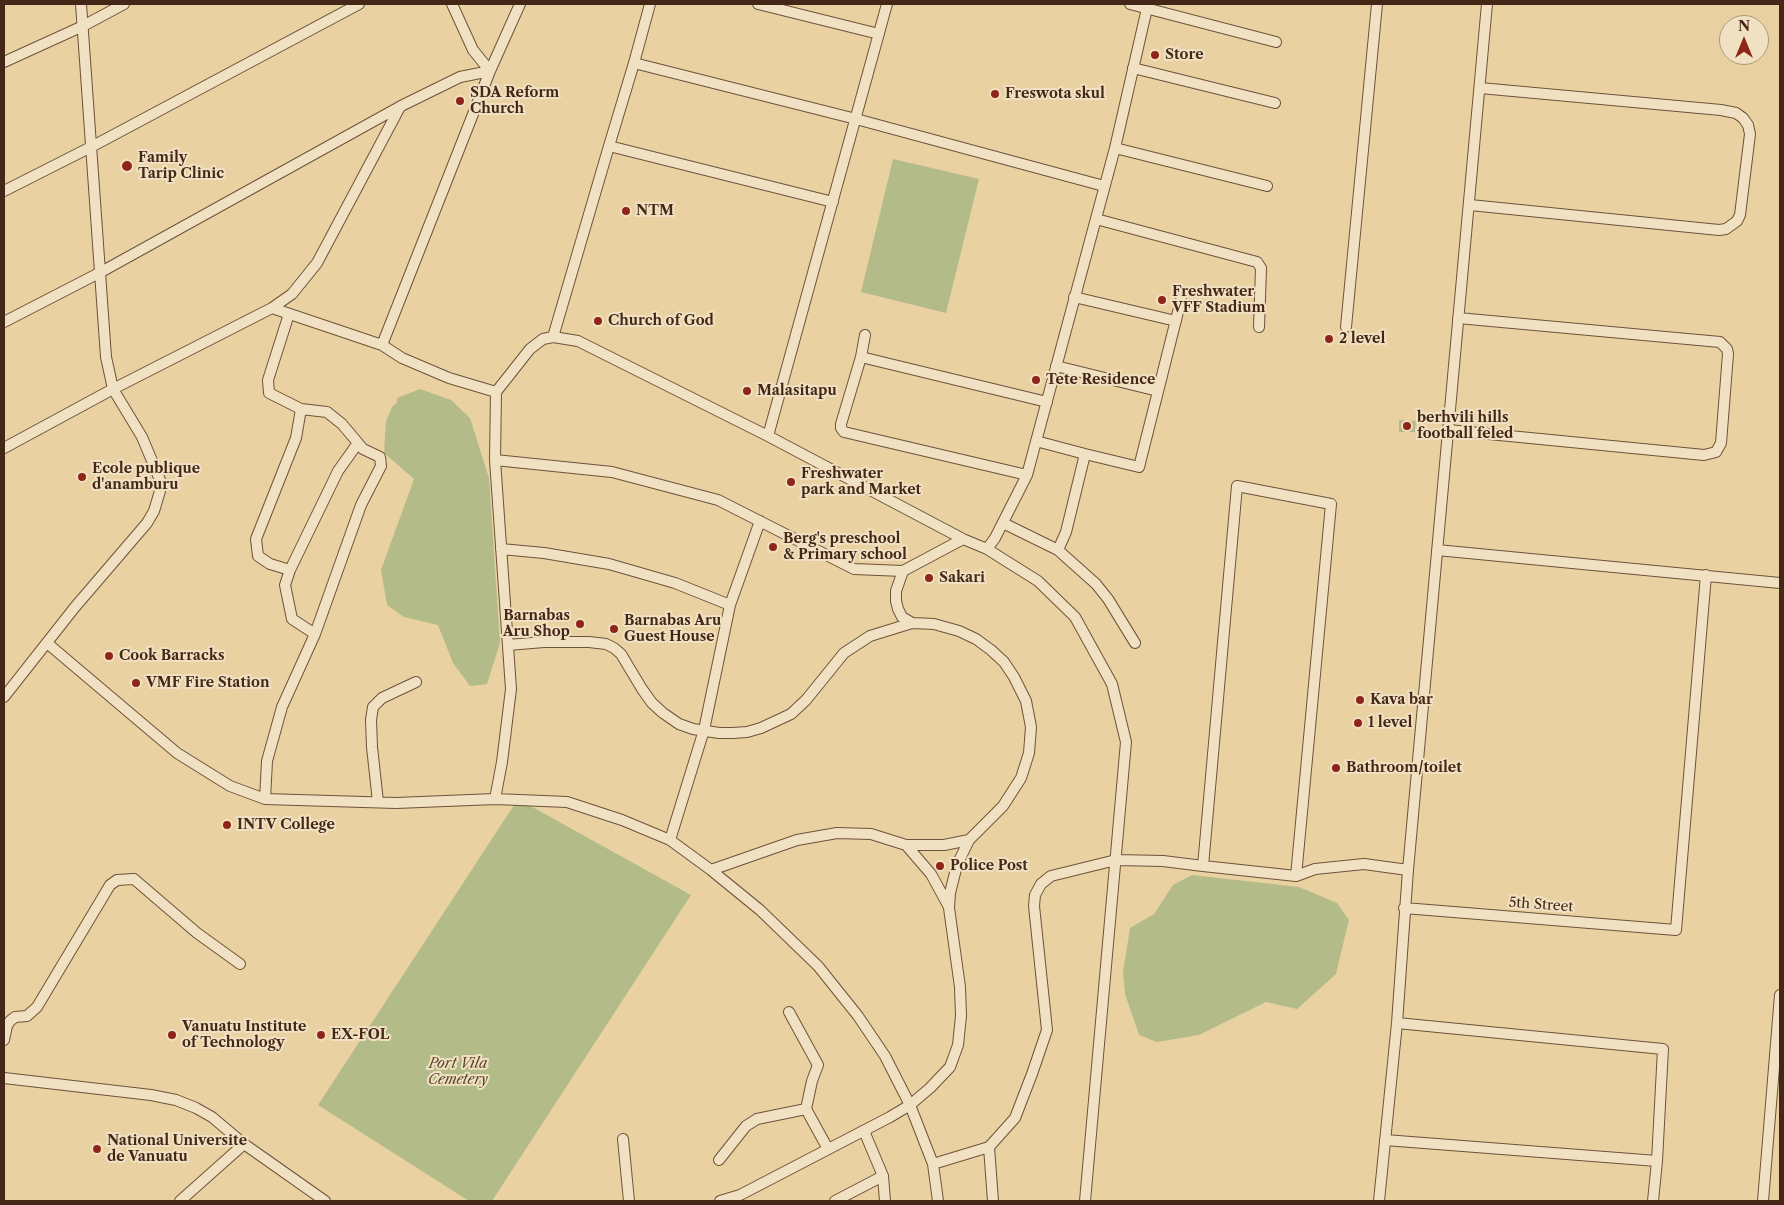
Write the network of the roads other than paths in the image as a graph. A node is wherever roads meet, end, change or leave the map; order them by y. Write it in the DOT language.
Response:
graph roads {
  1 [pos="81,4"];
  2 [pos="124,4"];
  3 [pos="359,4"];
  4 [pos="452,4"];
  5 [pos="520,4"];
  6 [pos="650,4"];
  7 [pos="758,4"];
  8 [pos="887,4"];
  9 [pos="1130,4"];
  10 [pos="1377,4"];
  11 [pos="1487,4"];
  12 [pos="1148,6"];
  13 [pos="83,26"];
  14 [pos="880,34"];
  15 [pos="1276,42"];
  16 [pos="4,62"];
  17 [pos="634,63"];
  18 [pos="1133,68"];
  19 [pos="490,72"];
  20 [pos="1480,88"];
  21 [pos="1275,103"];
  22 [pos="401,106"];
  23 [pos="856,119"];
  24 [pos="609,146"];
  25 [pos="91,147"];
  26 [pos="1115,148"];
  27 [pos="1104,186"];
  28 [pos="1267,186"];
  29 [pos="4,191"];
  30 [pos="833,202"];
  31 [pos="1470,206"];
  32 [pos="1096,218"];
  33 [pos="101,272"];
  34 [pos="1074,297"];
  35 [pos="1181,300"];
  36 [pos="272,308"];
  37 [pos="289,314"];
  38 [pos="1458,318"];
  39 [pos="1176,321"];
  40 [pos="4,322"];
  41 [pos="1259,327"];
  42 [pos="1346,327"];
  43 [pos="865,335"];
  44 [pos="553,336"];
  45 [pos="382,345"];
  46 [pos="861,357"];
  47 [pos="1056,366"];
  48 [pos="112,389"];
  49 [pos="496,392"];
  50 [pos="1158,392"];
  51 [pos="1047,402"];
  52 [pos="301,409"];
  53 [pos="1448,430"];
  54 [pos="768,436"];
  55 [pos="1036,441"];
  56 [pos="358,443"];
  57 [pos="4,448"];
  58 [pos="1084,454"];
  59 [pos="495,460"];
  60 [pos="1028,475"];
  61 [pos="760,521"];
  62 [pos="1004,523"];
  63 [pos="963,539"];
  64 [pos="501,549"];
  65 [pos="987,549"];
  66 [pos="1058,550"];
  67 [pos="1437,550"];
  68 [pos="290,570"];
  69 [pos="903,571"];
  70 [pos="1706,576"];
  71 [pos="1780,583"];
  72 [pos="730,605"];
  73 [pos="912,623"];
  74 [pos="315,634"];
  75 [pos="46,643"];
  76 [pos="1135,643"];
  77 [pos="508,645"];
  78 [pos="416,682"];
  79 [pos="4,697"];
  80 [pos="704,730"];
  81 [pos="265,798"];
  82 [pos="495,799"];
  83 [pos="378,802"];
  84 [pos="670,840"];
  85 [pos="969,840"];
  86 [pos="906,845"];
  87 [pos="1116,860"];
  88 [pos="1203,866"];
  89 [pos="711,870"];
  90 [pos="1408,870"];
  91 [pos="1296,876"];
  92 [pos="949,908"];
  93 [pos="1404,908"];
  94 [pos="240,964"];
  95 [pos="1780,995"];
  96 [pos="789,1012"];
  97 [pos="1397,1022"];
  98 [pos="4,1040"];
  99 [pos="4,1078"];
  100 [pos="910,1105"];
  101 [pos="806,1109"];
  102 [pos="864,1131"];
  103 [pos="623,1139"];
  104 [pos="1385,1140"];
  105 [pos="244,1144"];
  106 [pos="989,1147"];
  107 [pos="828,1149"];
  108 [pos="719,1160"];
  109 [pos="1657,1161"];
  110 [pos="933,1164"];
  111 [pos="883,1176"];
  112 [pos="180,1201"];
  113 [pos="325,1201"];
  114 [pos="629,1201"];
  115 [pos="720,1201"];
  116 [pos="835,1201"];
  117 [pos="885,1201"];
  118 [pos="938,1201"];
  119 [pos="993,1201"];
  120 [pos="1085,1201"];
  121 [pos="1379,1201"];
  122 [pos="1653,1201"];
  123 [pos="1763,1201"];
  1 -- 13 [label="street"];
  2 -- 13 [label="street"];
  3 -- 25 [label="street"];
  4 -- 19 [label="street"];
  5 -- 19 [label="street"];
  6 -- 17 [label="street"];
  7 -- 14 [label="street"];
  8 -- 14 [label="street"];
  9 -- 12 [label="street"];
  10 -- 42 [label="street"];
  11 -- 20 [label="street"];
  12 -- 15 [label="street"];
  12 -- 18 [label="street"];
  13 -- 16 [label="street"];
  13 -- 25 [label="street"];
  14 -- 23 [label="street"];
  17 -- 23 [label="street"];
  17 -- 24 [label="street"];
  18 -- 21 [label="street"];
  18 -- 26 [label="street"];
  19 -- 22 [label="street"];
  19 -- 45 [label="street"];
  20 -- 31 [label="street"];
  20 -- 31 [label="street"];
  22 -- 33 [label="street"];
  22 -- 36 [label="street"];
  23 -- 27 [label="street"];
  23 -- 30 [label="street"];
  24 -- 30 [label="street"];
  24 -- 44 [label="street"];
  25 -- 29 [label="street"];
  25 -- 33 [label="street"];
  26 -- 27 [label="street"];
  26 -- 28 [label="street"];
  27 -- 32 [label="street"];
  30 -- 54 [label="street"];
  31 -- 38 [label="street"];
  32 -- 34 [label="street"];
  32 -- 41 [label="street"];
  33 -- 40 [label="street"];
  33 -- 48 [label="street"];
  34 -- 39 [label="street"];
  34 -- 47 [label="street"];
  35 -- 39 [label="street"];
  36 -- 37 [label="street"];
  36 -- 48 [label="street"];
  37 -- 45 [label="street"];
  37 -- 52 [label="street"];
  38 -- 53 [label="street"];
  38 -- 53 [label="street"];
  39 -- 50 [label="street"];
  43 -- 46 [label="street"];
  44 -- 49 [label="street"];
  44 -- 54 [label="street"];
  45 -- 49 [label="street"];
  46 -- 51 [label="street"];
  46 -- 60 [label="street"];
  47 -- 50 [label="street"];
  47 -- 51 [label="street"];
  48 -- 57 [label="street"];
  48 -- 75 [label="street"];
  49 -- 59 [label="street"];
  50 -- 58 [label="street"];
  51 -- 55 [label="street"];
  52 -- 56 [label="street"];
  52 -- 68 [label="street"];
  53 -- 67 [label="street"];
  54 -- 63 [label="street"];
  55 -- 58 [label="street"];
  55 -- 60 [label="street"];
  56 -- 68 [label="street"];
  56 -- 74 [label="street"];
  58 -- 66 [label="street"];
  59 -- 61 [label="street"];
  59 -- 64 [label="street"];
  60 -- 62 [label="street"];
  61 -- 69 [label="street"];
  61 -- 72 [label="street"];
  62 -- 65 [label="street"];
  62 -- 66 [label="street"];
  63 -- 65 [label="street"];
  63 -- 69 [label="street"];
  64 -- 72 [label="street"];
  64 -- 77 [label="street"];
  65 -- 87 [label="street"];
  66 -- 76 [label="street"];
  67 -- 70 [label="street"];
  67 -- 90 [label="street"];
  68 -- 74 [label="street"];
  69 -- 73 [label="street"];
  70 -- 71 [label="street"];
  70 -- 93 [label="street, 5th Street"];
  72 -- 80 [label="street"];
  73 -- 80 [label="street"];
  73 -- 85 [label="street"];
  74 -- 81 [label="street"];
  75 -- 79 [label="street"];
  75 -- 81 [label="street"];
  77 -- 80 [label="street"];
  77 -- 82 [label="street"];
  78 -- 83 [label="street"];
  80 -- 84 [label="street"];
  81 -- 83 [label="street"];
  82 -- 83 [label="street"];
  82 -- 84 [label="street"];
  84 -- 89 [label="street"];
  85 -- 86 [label="street"];
  85 -- 92 [label="street"];
  86 -- 89 [label="street"];
  86 -- 92 [label="street"];
  87 -- 88 [label="street"];
  87 -- 106 [label="street"];
  87 -- 120 [label="street"];
  88 -- 91 [label="street"];
  88 -- 91 [label="street"];
  89 -- 100 [label="street"];
  90 -- 91 [label="street"];
  90 -- 93 [label="street"];
  92 -- 100 [label="street"];
  93 -- 97 [label="street"];
  94 -- 98 [label="street"];
  95 -- 123 [label="street"];
  96 -- 101 [label="street"];
  97 -- 104 [label="street"];
  97 -- 109 [label="street"];
  99 -- 105 [label="street"];
  100 -- 102 [label="street"];
  100 -- 110 [label="street"];
  101 -- 107 [label="street"];
  101 -- 108 [label="street"];
  102 -- 107 [label="street"];
  102 -- 111 [label="street"];
  103 -- 114 [label="street"];
  104 -- 109 [label="street"];
  104 -- 121 [label="street"];
  105 -- 112 [label="street"];
  105 -- 113 [label="street"];
  106 -- 110 [label="street"];
  106 -- 119 [label="street"];
  107 -- 115 [label="street"];
  109 -- 122 [label="street"];
  110 -- 118 [label="street"];
  111 -- 116 [label="street"];
  111 -- 117 [label="street"];
}
